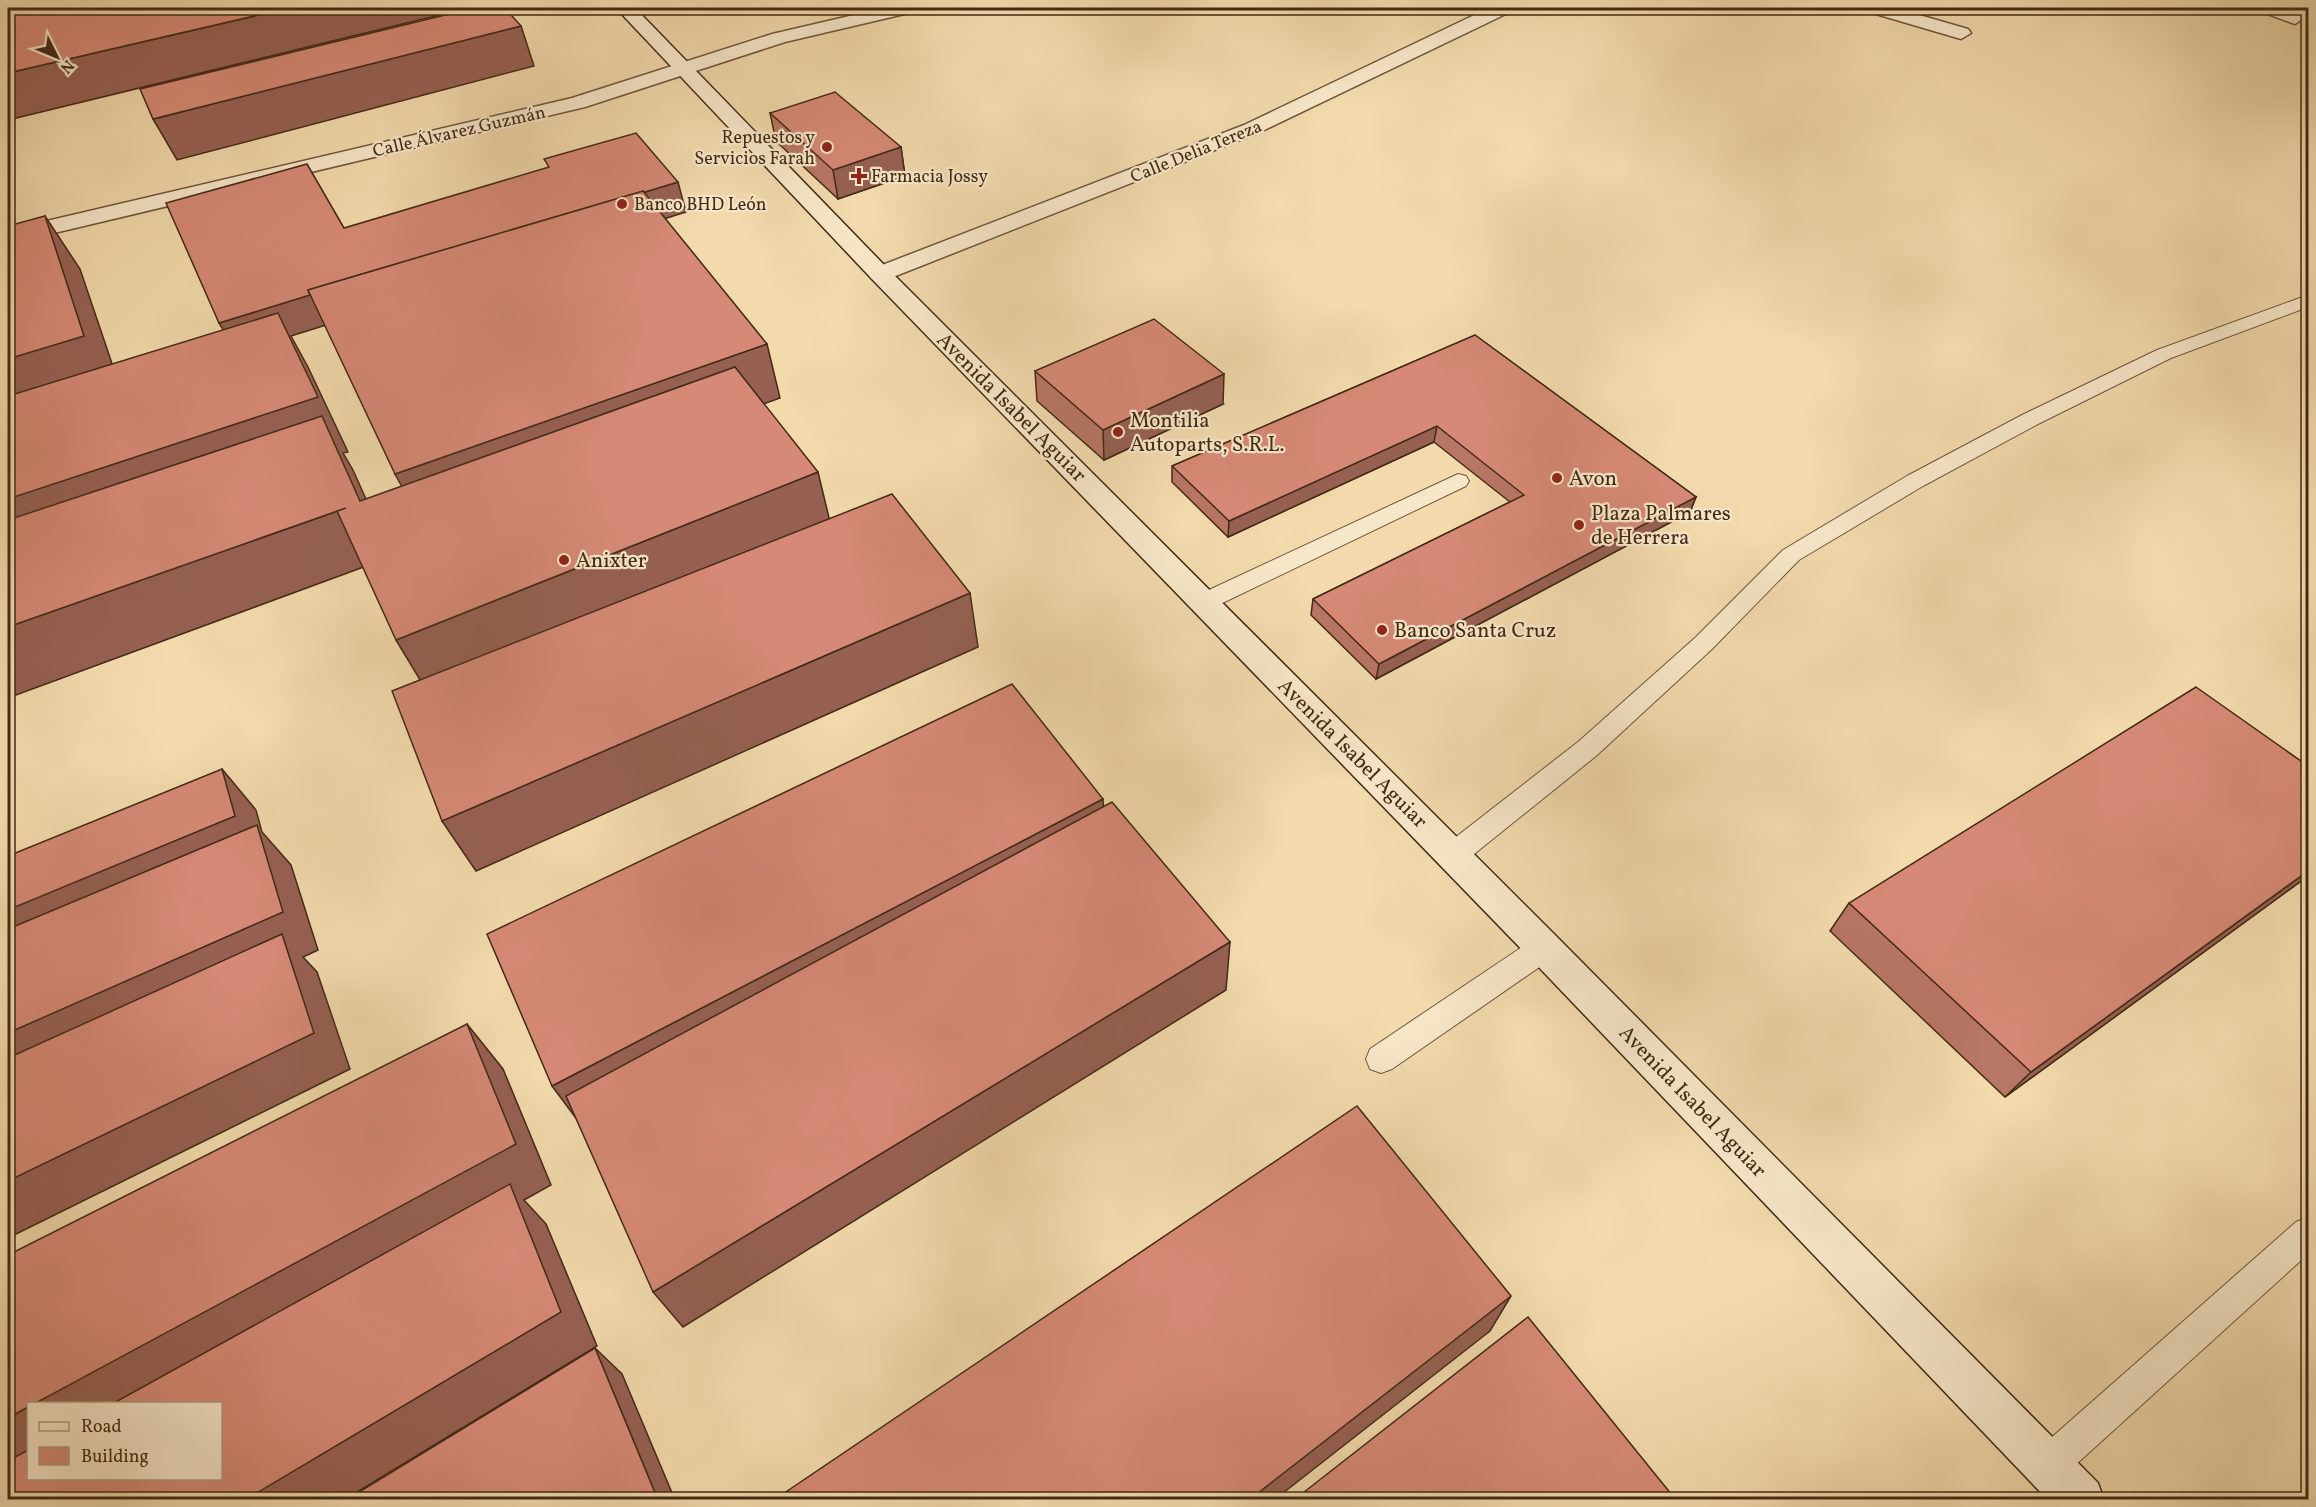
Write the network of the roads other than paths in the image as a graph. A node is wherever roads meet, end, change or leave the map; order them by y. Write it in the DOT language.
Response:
graph roads {
  1 [pos="625,8"];
  2 [pos="906,8"];
  3 [pos="1503,8"];
  4 [pos="1876,8"];
  5 [pos="2269,8"];
  6 [pos="2295,18"];
  7 [pos="1961,33"];
  8 [pos="683,70"];
  9 [pos="8,237"];
  10 [pos="880,274"];
  11 [pos="2308,301"];
  12 [pos="1458,481"];
  13 [pos="1204,602"];
  14 [pos="1453,855"];
  15 [pos="1544,948"];
  16 [pos="1381,1059"];
  17 [pos="2308,1233"];
  18 [pos="2048,1465"];
  19 [pos="2081,1500"];
  1 -- 8 [label="street, Avenida Isabel Aguiar"];
  2 -- 8 [label="street, Calle Álvarez Guzmán"];
  3 -- 10 [label="street, Calle Delia Tereza"];
  4 -- 7 [label="street"];
  5 -- 6 [label="street"];
  8 -- 9 [label="street, Calle Álvarez Guzmán"];
  8 -- 10 [label="street, Avenida Isabel Aguiar"];
  10 -- 13 [label="street, Avenida Isabel Aguiar"];
  11 -- 14 [label="lane"];
  12 -- 13 [label="lane"];
  13 -- 14 [label="street, Avenida Isabel Aguiar"];
  14 -- 15 [label="street, Avenida Isabel Aguiar"];
  15 -- 16 [label="lane"];
  15 -- 18 [label="street, Avenida Isabel Aguiar"];
  17 -- 18 [label="lane"];
  18 -- 19 [label="street, Avenida Isabel Aguiar"];
}
